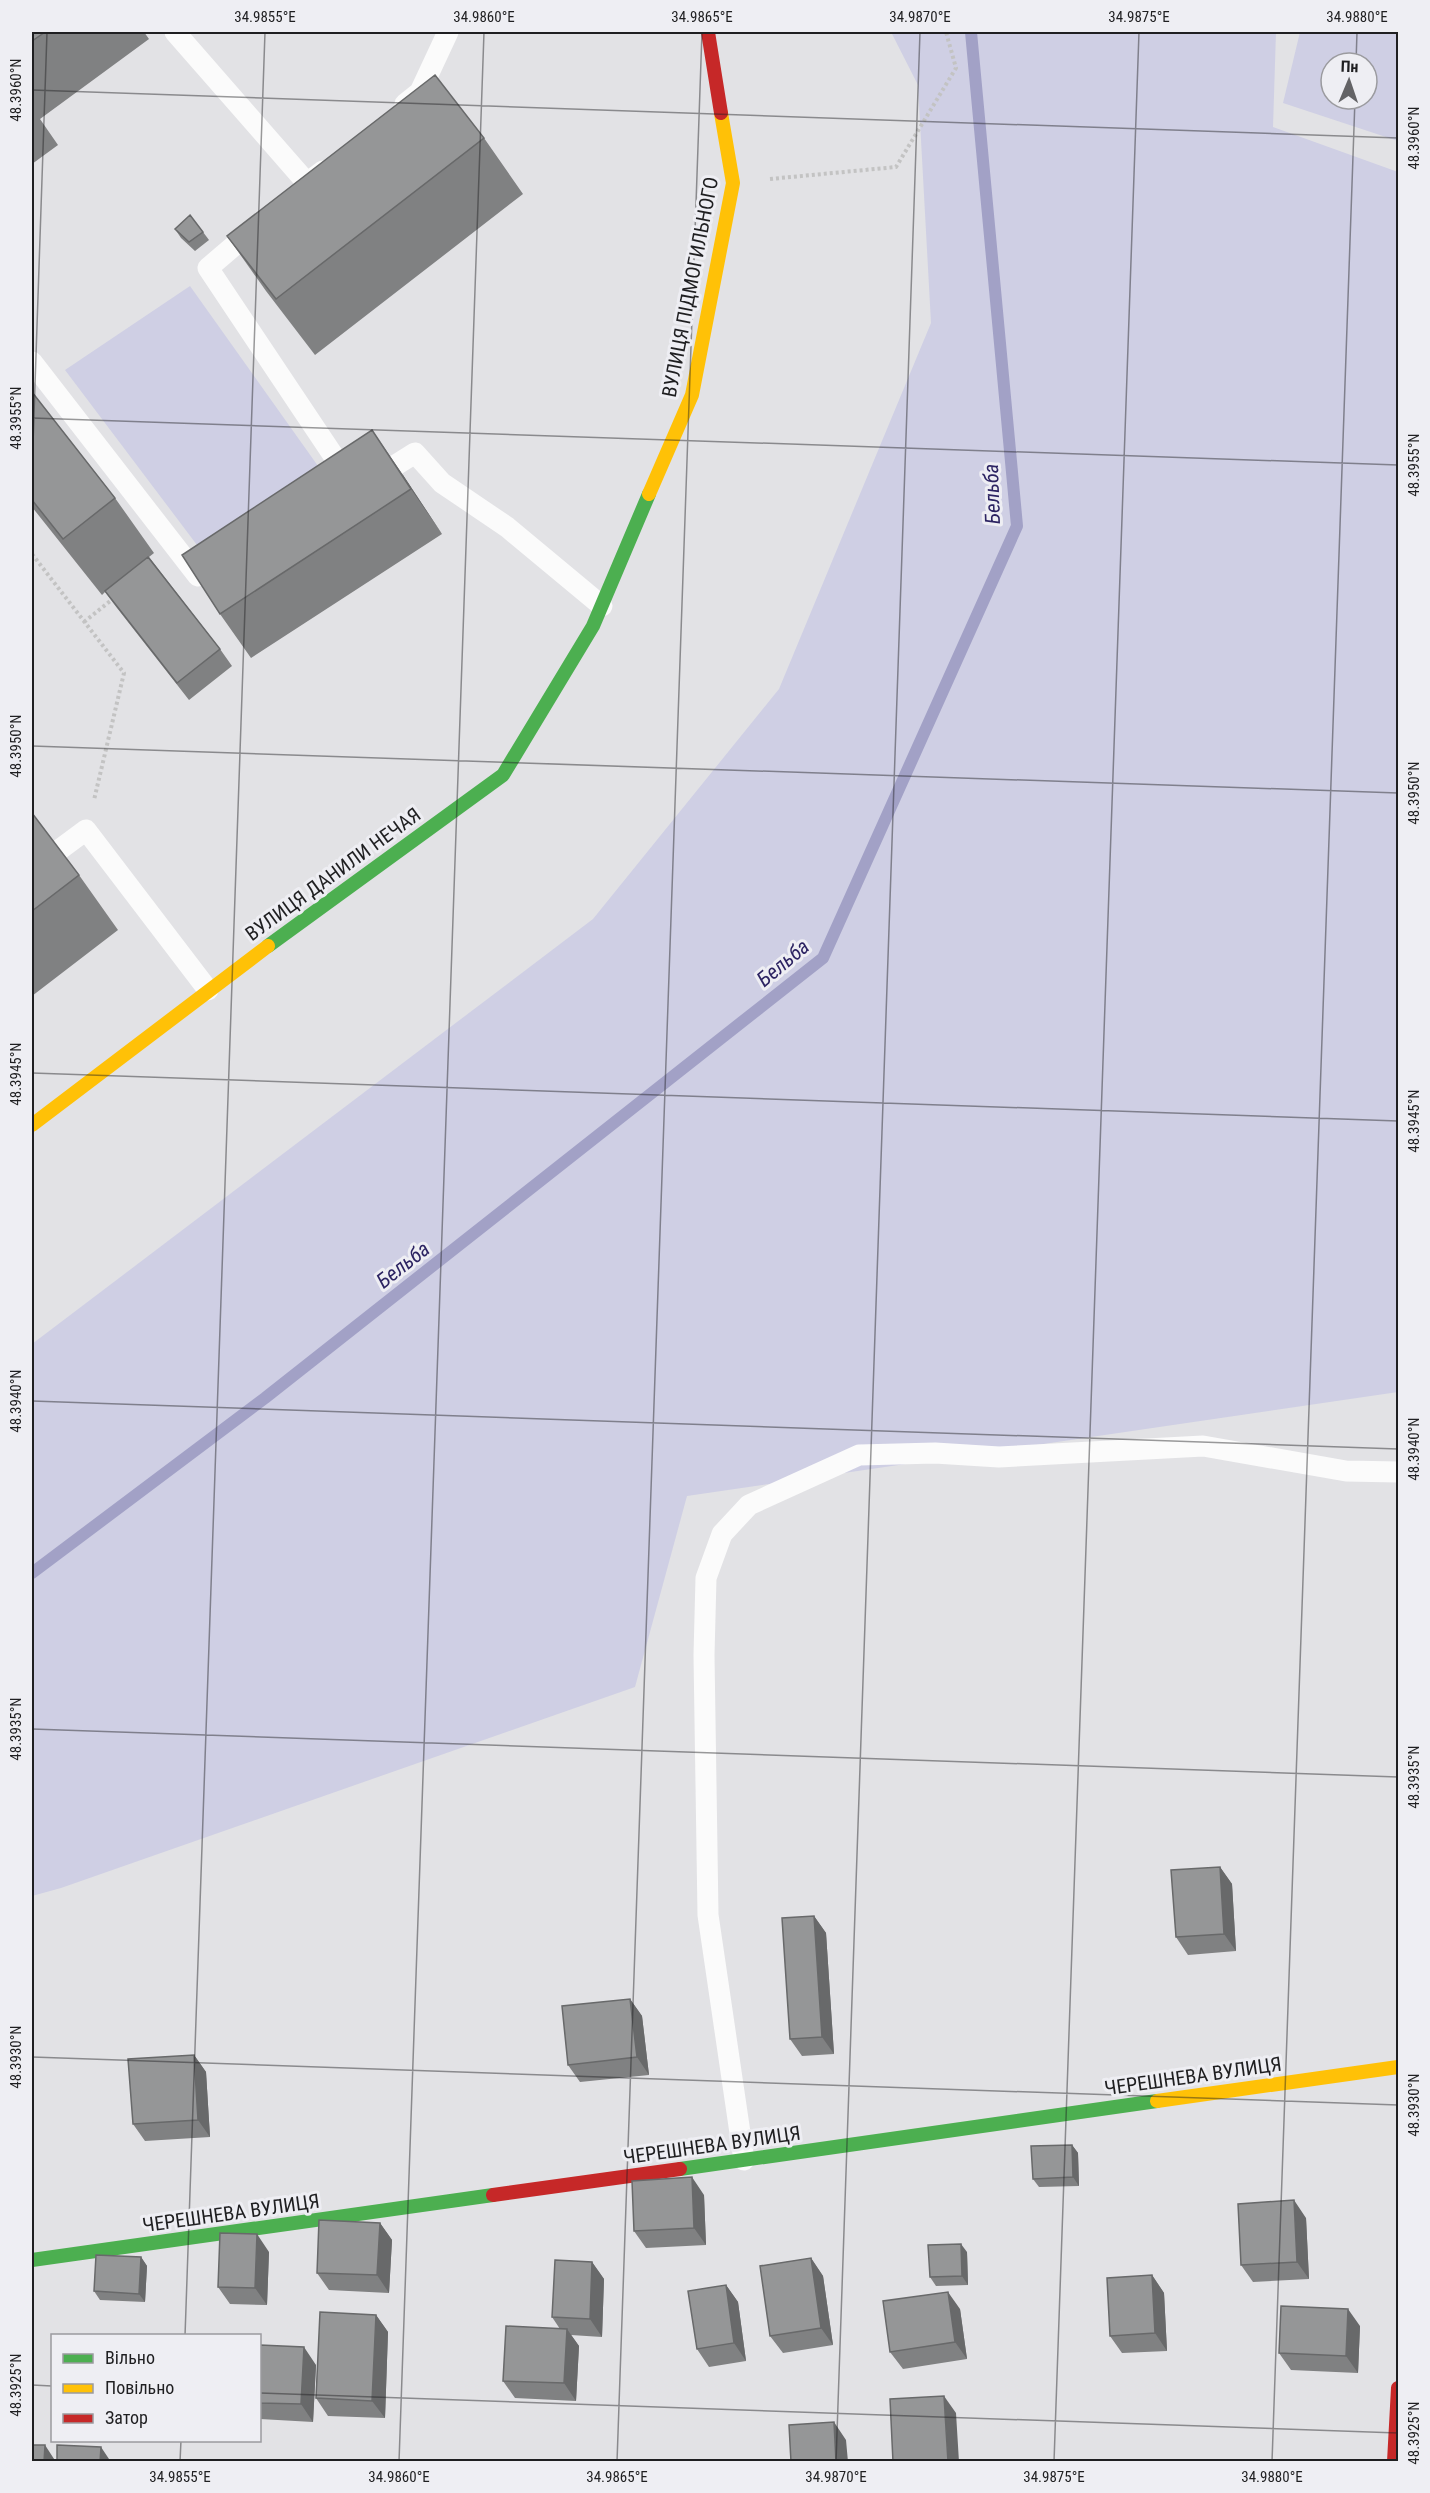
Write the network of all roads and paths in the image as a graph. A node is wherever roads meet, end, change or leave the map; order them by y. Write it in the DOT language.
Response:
graph roads {
  1 [pos="175,32"];
  2 [pos="448,32"];
  3 [pos="708,32"];
  4 [pos="946,32"];
  5 [pos="394,113"];
  6 [pos="342,155"];
  7 [pos="307,183"];
  8 [pos="733,183"];
  9 [pos="289,199"];
  10 [pos="271,214"];
  11 [pos="32,363"];
  12 [pos="32,555"];
  13 [pos="213,576"];
  14 [pos="121,592"];
  15 [pos="602,606"];
  16 [pos="84,622"];
  17 [pos="86,830"];
  18 [pos="32,870"];
  19 [pos="208,990"];
  20 [pos="32,1125"];
  21 [pos="1398,1472"];
  22 [pos="1398,2067"];
  23 [pos="744,2160"];
  24 [pos="32,2260"];
  25 [pos="1398,2388"];
  26 [pos="1394,2462"];
  1 -- 7 [label="lane"];
  2 -- 5 [label="lane"];
  3 -- 8 [label="street, ВУЛИЦЯ ПІДМОГИЛЬНОГО"];
  4 -- 8 [label="path"];
  6 -- 7 [label="lane"];
  7 -- 9 [label="lane"];
  8 -- 15 [label="street, ВУЛИЦЯ ПІДМОГИЛЬНОГО"];
  10 -- 15 [label="lane"];
  11 -- 13 [label="lane"];
  12 -- 16 [label="path"];
  14 -- 16 [label="path"];
  15 -- 19 [label="street, ВУЛИЦЯ ДАНИЛИ НЕЧАЯ"];
  16 -- 17 [label="path"];
  17 -- 18 [label="lane"];
  17 -- 19 [label="lane"];
  19 -- 20 [label="street, ВУЛИЦЯ ДАНИЛИ НЕЧАЯ"];
  21 -- 23 [label="lane"];
  22 -- 23 [label="street, ЧЕРЕШНЕВА ВУЛИЦЯ"];
  23 -- 24 [label="street, ЧЕРЕШНЕВА ВУЛИЦЯ"];
  25 -- 26 [label="street"];
}
